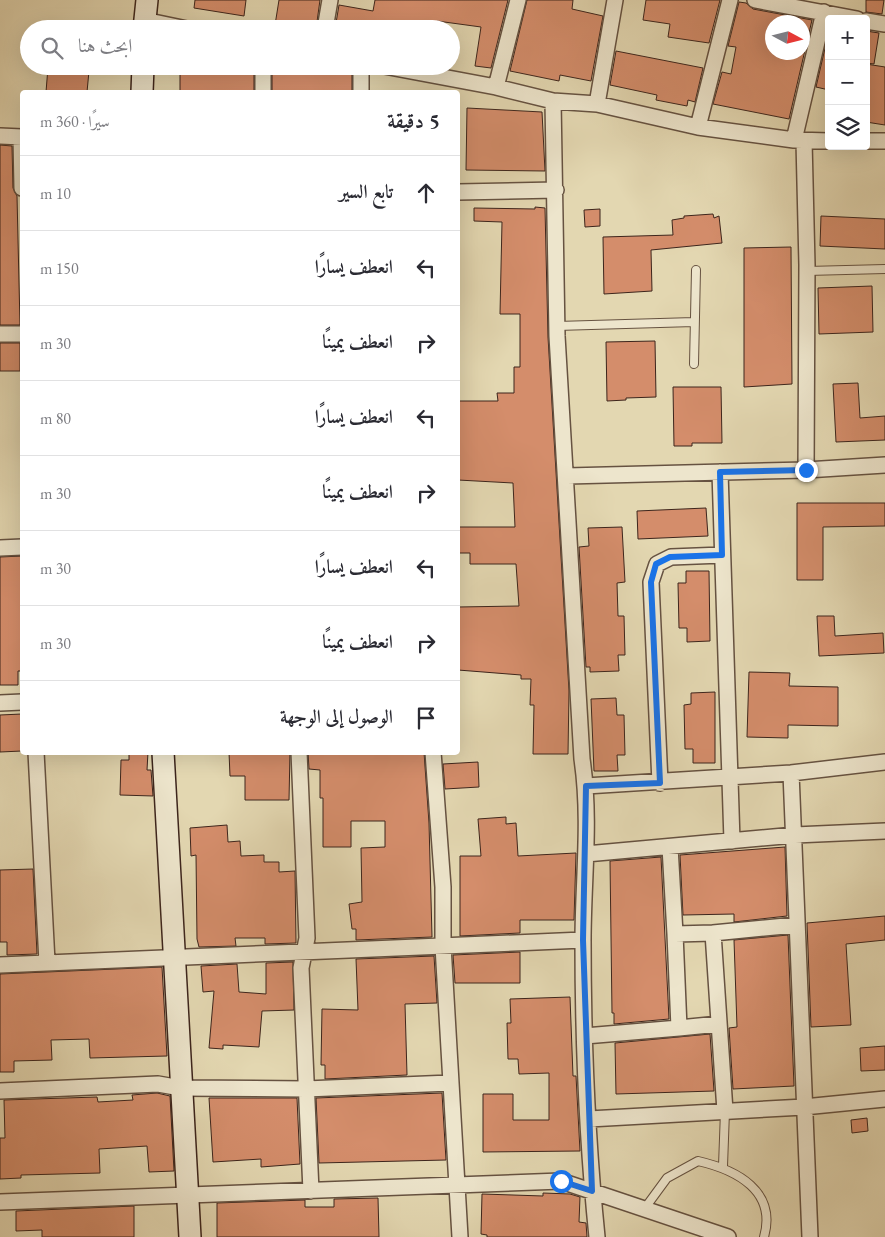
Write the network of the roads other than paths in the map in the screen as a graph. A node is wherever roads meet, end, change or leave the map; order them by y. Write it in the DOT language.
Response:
graph roads {
  1 [pos="330,0"];
  2 [pos="518,0"];
  3 [pos="616,0"];
  4 [pos="730,0"];
  5 [pos="755,0"];
  6 [pos="824,12"];
  7 [pos="838,15"];
  8 [pos="145,16"];
  9 [pos="158,20"];
  10 [pos="327,20"];
  11 [pos="870,22"];
  12 [pos="885,24"];
  13 [pos="142,75"];
  14 [pos="263,75"];
  15 [pos="361,75"];
  16 [pos="415,75"];
  17 [pos="457,87"];
  18 [pos="496,87"];
  19 [pos="142,90"];
  20 [pos="263,90"];
  21 [pos="361,90"];
  22 [pos="553,101"];
  23 [pos="597,104"];
  24 [pos="698,127"];
  25 [pos="0,136"];
  26 [pos="20,136"];
  27 [pos="799,140"];
  28 [pos="825,141"];
  29 [pos="870,141"];
  30 [pos="885,141"];
  31 [pos="556,190"];
  32 [pos="460,192"];
  33 [pos="885,269"];
  34 [pos="696,270"];
  35 [pos="807,271"];
  36 [pos="694,322"];
  37 [pos="557,326"];
  38 [pos="0,334"];
  39 [pos="20,334"];
  40 [pos="694,364"];
  41 [pos="885,465"];
  42 [pos="806,470"];
  43 [pos="720,472"];
  44 [pos="567,476"];
  45 [pos="20,547"];
  46 [pos="0,548"];
  47 [pos="722,555"];
  48 [pos="20,702"];
  49 [pos="0,703"];
  50 [pos="36,755"];
  51 [pos="163,755"];
  52 [pos="299,755"];
  53 [pos="434,755"];
  54 [pos="885,762"];
  55 [pos="791,772"];
  56 [pos="732,776"];
  57 [pos="660,783"];
  58 [pos="586,786"];
  59 [pos="885,831"];
  60 [pos="795,835"];
  61 [pos="732,841"];
  62 [pos="670,847"];
  63 [pos="586,854"];
  64 [pos="796,925"];
  65 [pos="713,933"];
  66 [pos="674,934"];
  67 [pos="583,940"];
  68 [pos="443,946"];
  69 [pos="304,951"];
  70 [pos="174,960"];
  71 [pos="47,962"];
  72 [pos="0,965"];
  73 [pos="719,1024"];
  74 [pos="680,1028"];
  75 [pos="585,1036"];
  76 [pos="450,1083"];
  77 [pos="181,1088"];
  78 [pos="306,1089"];
  79 [pos="0,1091"];
  80 [pos="885,1099"];
  81 [pos="804,1106"];
  82 [pos="725,1111"];
  83 [pos="589,1119"];
  84 [pos="723,1166"];
  85 [pos="457,1186"];
  86 [pos="592,1191"];
  87 [pos="312,1192"];
  88 [pos="188,1196"];
  89 [pos="0,1202"];
  90 [pos="645,1208"];
  91 [pos="685,1230"];
  92 [pos="190,1237"];
  93 [pos="460,1237"];
  94 [pos="597,1237"];
  95 [pos="728,1237"];
  96 [pos="764,1237"];
  97 [pos="810,1237"];
  1 -- 10 [label="street"];
  2 -- 18 [label="street"];
  3 -- 23 [label="street"];
  4 -- 24 [label="street"];
  5 -- 6 [label="street"];
  6 -- 7 [label="street"];
  6 -- 27 [label="street"];
  8 -- 9 [label="street"];
  11 -- 12 [label="street"];
  13 -- 19 [label="main road"];
  14 -- 20 [label="street"];
  15 -- 21 [label="street"];
  16 -- 17 [label="street"];
  17 -- 18 [label="street"];
  18 -- 22 [label="street"];
  22 -- 23 [label="street"];
  22 -- 31 [label="street"];
  23 -- 24 [label="street"];
  24 -- 27 [label="street"];
  25 -- 26 [label="street"];
  27 -- 28 [label="street"];
  27 -- 35 [label="street"];
  29 -- 30 [label="street"];
  31 -- 32 [label="street"];
  31 -- 37 [label="street"];
  33 -- 35 [label="lane"];
  34 -- 36 [label="lane"];
  35 -- 42 [label="street"];
  36 -- 37 [label="lane"];
  36 -- 40 [label="lane"];
  37 -- 44 [label="street"];
  38 -- 39 [label="street"];
  41 -- 42 [label="street"];
  42 -- 43 [label="street"];
  43 -- 44 [label="street"];
  43 -- 47 [label="street"];
  44 -- 58 [label="street"];
  45 -- 46 [label="street"];
  47 -- 56 [label="street"];
  47 -- 57 [label="street"];
  48 -- 49 [label="street"];
  50 -- 71 [label="street"];
  51 -- 70 [label="main road"];
  52 -- 69 [label="street"];
  53 -- 68 [label="street"];
  54 -- 55 [label="street"];
  55 -- 56 [label="street"];
  55 -- 60 [label="street"];
  56 -- 57 [label="street"];
  56 -- 61 [label="street"];
  57 -- 58 [label="street"];
  58 -- 63 [label="street"];
  59 -- 60 [label="street"];
  60 -- 61 [label="street"];
  60 -- 64 [label="street"];
  61 -- 62 [label="street"];
  62 -- 63 [label="street"];
  62 -- 66 [label="street"];
  63 -- 67 [label="street"];
  64 -- 65 [label="street"];
  64 -- 81 [label="street"];
  65 -- 66 [label="street"];
  65 -- 73 [label="street"];
  66 -- 74 [label="street"];
  67 -- 68 [label="street"];
  67 -- 75 [label="street"];
  68 -- 69 [label="street"];
  68 -- 76 [label="street"];
  69 -- 70 [label="street"];
  69 -- 78 [label="street"];
  70 -- 71 [label="street"];
  70 -- 77 [label="main road"];
  71 -- 72 [label="street"];
  73 -- 74 [label="street"];
  73 -- 82 [label="street"];
  74 -- 75 [label="street"];
  75 -- 83 [label="street"];
  76 -- 78 [label="street"];
  76 -- 85 [label="street"];
  77 -- 78 [label="street"];
  77 -- 79 [label="street"];
  77 -- 88 [label="main road"];
  78 -- 87 [label="street"];
  80 -- 81 [label="street"];
  81 -- 82 [label="street"];
  81 -- 97 [label="street"];
  82 -- 83 [label="street"];
  82 -- 84 [label="lane"];
  83 -- 86 [label="street"];
  84 -- 90 [label="lane"];
  84 -- 96 [label="lane"];
  85 -- 86 [label="street"];
  85 -- 87 [label="street"];
  85 -- 93 [label="street"];
  86 -- 90 [label="street"];
  86 -- 94 [label="street"];
  87 -- 88 [label="street"];
  88 -- 89 [label="street"];
  88 -- 92 [label="main road"];
  90 -- 91 [label="street"];
  91 -- 95 [label="street"];
}
